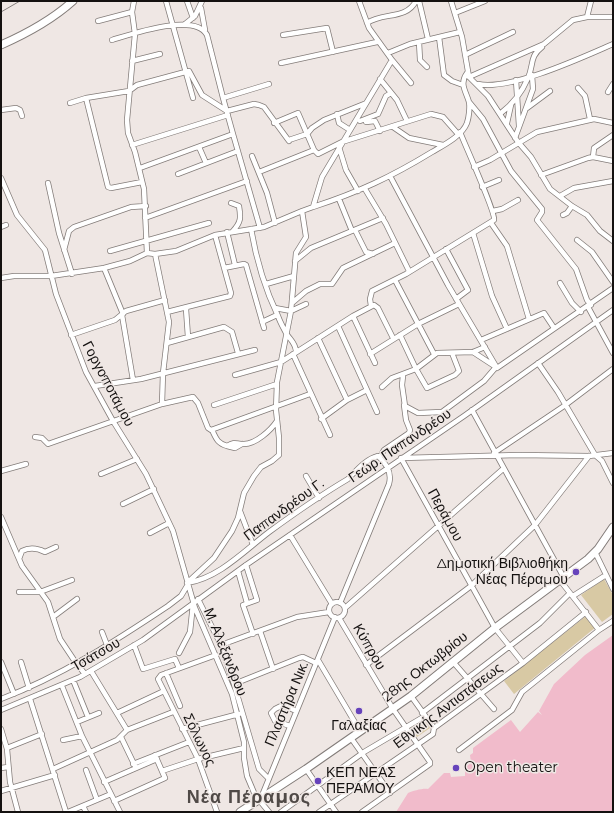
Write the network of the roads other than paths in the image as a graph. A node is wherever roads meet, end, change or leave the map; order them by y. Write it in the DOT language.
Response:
graph roads {
  1 [pos="73,1"];
  2 [pos="134,1"];
  3 [pos="166,1"];
  4 [pos="187,1"];
  5 [pos="359,1"];
  6 [pos="418,1"];
  7 [pos="451,1"];
  8 [pos="485,1"];
  9 [pos="591,1"];
  10 [pos="594,1"];
  11 [pos="201,3"];
  12 [pos="590,7"];
  13 [pos="132,12"];
  14 [pos="455,13"];
  15 [pos="587,16"];
  16 [pos="613,17"];
  17 [pos="193,18"];
  18 [pos="98,21"];
  19 [pos="367,23"];
  20 [pos="185,24"];
  21 [pos="172,26"];
  22 [pos="205,31"];
  23 [pos="460,32"];
  24 [pos="513,32"];
  25 [pos="135,34"];
  26 [pos="283,35"];
  27 [pos="439,37"];
  28 [pos="112,40"];
  29 [pos="428,40"];
  30 [pos="377,42"];
  31 [pos="419,42"];
  32 [pos="544,44"];
  33 [pos="613,44"];
  34 [pos="1,45"];
  35 [pos="332,52"];
  36 [pos="388,53"];
  37 [pos="160,54"];
  38 [pos="465,55"];
  39 [pos="392,60"];
  40 [pos="132,61"];
  41 [pos="281,63"];
  42 [pos="427,67"];
  43 [pos="185,71"];
  44 [pos="468,75"];
  45 [pos="531,77"];
  46 [pos="380,79"];
  47 [pos="516,80"];
  48 [pos="412,83"];
  49 [pos="476,83"];
  50 [pos="269,84"];
  51 [pos="463,84"];
  52 [pos="613,84"];
  53 [pos="578,88"];
  54 [pos="129,91"];
  55 [pos="550,91"];
  56 [pos="608,92"];
  57 [pos="391,93"];
  58 [pos="517,97"];
  59 [pos="86,98"];
  60 [pos="193,98"];
  61 [pos="223,98"];
  62 [pos="469,102"];
  63 [pos="70,103"];
  64 [pos="364,104"];
  65 [pos="512,104"];
  66 [pos="526,109"];
  67 [pos="1,110"];
  68 [pos="227,113"];
  69 [pos="500,113"];
  70 [pos="337,114"];
  71 [pos="22,116"];
  72 [pos="590,119"];
  73 [pos="359,120"];
  74 [pos="407,121"];
  75 [pos="274,123"];
  76 [pos="507,123"];
  77 [pos="613,123"];
  78 [pos="392,127"];
  79 [pos="520,129"];
  80 [pos="350,130"];
  81 [pos="380,131"];
  82 [pos="459,133"];
  83 [pos="233,134"];
  84 [pos="307,134"];
  85 [pos="613,135"];
  86 [pos="517,140"];
  87 [pos="341,144"];
  88 [pos="132,145"];
  89 [pos="443,145"];
  90 [pos="200,147"];
  91 [pos="314,150"];
  92 [pos="238,151"];
  93 [pos="500,153"];
  94 [pos="252,156"];
  95 [pos="593,157"];
  96 [pos="613,161"];
  97 [pos="206,163"];
  98 [pos="474,167"];
  99 [pos="140,168"];
  100 [pos="259,172"];
  101 [pos="178,174"];
  102 [pos="541,175"];
  103 [pos="390,176"];
  104 [pos="1,178"];
  105 [pos="499,180"];
  106 [pos="247,181"];
  107 [pos="613,181"];
  108 [pos="142,182"];
  109 [pos="48,183"];
  110 [pos="482,187"];
  111 [pos="365,188"];
  112 [pos="358,192"];
  113 [pos="560,196"];
  114 [pos="339,199"];
  115 [pos="518,200"];
  116 [pos="231,203"];
  117 [pos="146,206"];
  118 [pos="572,206"];
  119 [pos="313,208"];
  120 [pos="302,211"];
  121 [pos="493,211"];
  122 [pos="563,215"];
  123 [pos="145,218"];
  124 [pos="383,218"];
  125 [pos="241,221"];
  126 [pos="208,223"];
  127 [pos="275,223"];
  128 [pos="491,223"];
  129 [pos="260,228"];
  130 [pos="249,229"];
  131 [pos="354,230"];
  132 [pos="233,231"];
  133 [pos="227,232"];
  134 [pos="473,233"];
  135 [pos="215,235"];
  136 [pos="306,237"];
  137 [pos="577,240"];
  138 [pos="146,241"];
  139 [pos="613,241"];
  140 [pos="395,243"];
  141 [pos="311,248"];
  142 [pos="446,249"];
  143 [pos="64,250"];
  144 [pos="110,251"];
  145 [pos="147,253"];
  146 [pos="156,254"];
  147 [pos="373,254"];
  148 [pos="432,257"];
  149 [pos="295,261"];
  150 [pos="235,265"];
  151 [pos="104,268"];
  152 [pos="224,268"];
  153 [pos="409,271"];
  154 [pos="72,274"];
  155 [pos="50,276"];
  156 [pos="294,276"];
  157 [pos="1,278"];
  158 [pos="395,280"];
  159 [pos="613,282"];
  160 [pos="560,283"];
  161 [pos="266,284"];
  162 [pos="613,288"];
  163 [pos="304,294"];
  164 [pos="456,299"];
  165 [pos="165,300"];
  166 [pos="292,303"];
  167 [pos="306,304"];
  168 [pos="459,304"];
  169 [pos="371,306"];
  170 [pos="590,306"];
  171 [pos="301,307"];
  172 [pos="275,308"];
  173 [pos="186,309"];
  174 [pos="613,310"];
  175 [pos="291,311"];
  176 [pos="167,312"];
  177 [pos="581,312"];
  178 [pos="122,315"];
  179 [pos="277,315"];
  180 [pos="353,316"];
  181 [pos="529,319"];
  182 [pos="262,322"];
  183 [pos="596,322"];
  184 [pos="418,324"];
  185 [pos="338,326"];
  186 [pos="264,328"];
  187 [pos="554,328"];
  188 [pos="507,329"];
  189 [pos="400,334"];
  190 [pos="71,335"];
  191 [pos="287,335"];
  192 [pos="188,337"];
  193 [pos="318,338"];
  194 [pos="393,338"];
  195 [pos="481,340"];
  196 [pos="167,343"];
  197 [pos="486,347"];
  198 [pos="255,350"];
  199 [pos="295,352"];
  200 [pos="472,352"];
  201 [pos="238,353"];
  202 [pos="452,353"];
  203 [pos="613,353"];
  204 [pos="370,354"];
  205 [pos="434,354"];
  206 [pos="281,362"];
  207 [pos="375,363"];
  208 [pos="538,363"];
  209 [pos="496,367"];
  210 [pos="416,369"];
  211 [pos="613,369"];
  212 [pos="163,373"];
  213 [pos="235,375"];
  214 [pos="403,376"];
  215 [pos="133,380"];
  216 [pos="277,384"];
  217 [pos="95,386"];
  218 [pos="382,387"];
  219 [pos="366,390"];
  220 [pos="310,394"];
  221 [pos="347,400"];
  222 [pos="404,403"];
  223 [pos="162,404"];
  224 [pos="214,405"];
  225 [pos="276,406"];
  226 [pos="564,406"];
  227 [pos="472,410"];
  228 [pos="377,412"];
  229 [pos="320,418"];
  230 [pos="113,421"];
  231 [pos="277,421"];
  232 [pos="212,430"];
  233 [pos="330,435"];
  234 [pos="35,437"];
  235 [pos="613,453"];
  236 [pos="495,454"];
  237 [pos="592,456"];
  238 [pos="380,457"];
  239 [pos="401,458"];
  240 [pos="137,459"];
  241 [pos="26,464"];
  242 [pos="387,467"];
  243 [pos="503,469"];
  244 [pos="1,471"];
  245 [pos="101,474"];
  246 [pos="306,476"];
  247 [pos="613,484"];
  248 [pos="154,489"];
  249 [pos="319,498"];
  250 [pos="123,504"];
  251 [pos="240,511"];
  252 [pos="1,517"];
  253 [pos="169,523"];
  254 [pos="535,525"];
  255 [pos="438,526"];
  256 [pos="613,527"];
  257 [pos="150,533"];
  258 [pos="290,535"];
  259 [pos="253,545"];
  260 [pos="56,548"];
  261 [pos="595,552"];
  262 [pos="19,559"];
  263 [pos="246,566"];
  264 [pos="238,571"];
  265 [pos="606,575"];
  266 [pos="561,577"];
  267 [pos="72,580"];
  268 [pos="187,585"];
  269 [pos="472,586"];
  270 [pos="613,588"];
  271 [pos="19,592"];
  272 [pos="40,592"];
  273 [pos="571,594"];
  274 [pos="77,599"];
  275 [pos="198,599"];
  276 [pos="340,602"];
  277 [pos="193,603"];
  278 [pos="247,603"];
  279 [pos="332,604"];
  280 [pos="345,608"];
  281 [pos="329,612"];
  282 [pos="586,612"];
  283 [pos="53,617"];
  284 [pos="337,617"];
  285 [pos="613,621"];
  286 [pos="495,628"];
  287 [pos="599,630"];
  288 [pos="102,632"];
  289 [pos="260,632"];
  290 [pos="253,634"];
  291 [pos="108,645"];
  292 [pos="134,645"];
  293 [pos="221,645"];
  294 [pos="510,645"];
  295 [pos="179,653"];
  296 [pos="216,655"];
  297 [pos="1,662"];
  298 [pos="21,662"];
  299 [pos="317,662"];
  300 [pos="523,662"];
  301 [pos="454,663"];
  302 [pos="76,664"];
  303 [pos="366,665"];
  304 [pos="179,668"];
  305 [pos="273,669"];
  306 [pos="91,671"];
  307 [pos="166,673"];
  308 [pos="85,674"];
  309 [pos="468,679"];
  310 [pos="73,680"];
  311 [pos="234,684"];
  312 [pos="62,686"];
  313 [pos="29,688"];
  314 [pos="164,691"];
  315 [pos="14,694"];
  316 [pos="480,694"];
  317 [pos="411,696"];
  318 [pos="1,699"];
  319 [pos="30,699"];
  320 [pos="393,708"];
  321 [pos="494,709"];
  322 [pos="1,710"];
  323 [pos="173,710"];
  324 [pos="296,711"];
  325 [pos="99,713"];
  326 [pos="117,713"];
  327 [pos="240,714"];
  328 [pos="423,714"];
  329 [pos="88,717"];
  330 [pos="77,722"];
  331 [pos="290,726"];
  332 [pos="407,728"];
  333 [pos="434,728"];
  334 [pos="1,729"];
  335 [pos="182,729"];
  336 [pos="127,730"];
  337 [pos="360,730"];
  338 [pos="42,734"];
  339 [pos="82,736"];
  340 [pos="121,737"];
  341 [pos="351,738"];
  342 [pos="63,740"];
  343 [pos="189,742"];
  344 [pos="418,744"];
  345 [pos="6,748"];
  346 [pos="244,748"];
  347 [pos="459,750"];
  348 [pos="90,753"];
  349 [pos="362,754"];
  350 [pos="156,757"];
  351 [pos="198,759"];
  352 [pos="8,766"];
  353 [pos="134,766"];
  354 [pos="1,768"];
  355 [pos="53,769"];
  356 [pos="306,769"];
  357 [pos="86,770"];
  358 [pos="162,771"];
  359 [pos="375,772"];
  360 [pos="55,775"];
  361 [pos="268,778"];
  362 [pos="104,782"];
  363 [pos="317,786"];
  364 [pos="11,789"];
  365 [pos="1,791"];
  366 [pos="390,793"];
  367 [pos="111,794"];
  368 [pos="97,800"];
  369 [pos="260,800"];
  370 [pos="114,801"];
  371 [pos="330,804"];
  372 [pos="83,806"];
  373 [pos="18,812"];
  374 [pos="67,812"];
  375 [pos="86,812"];
  376 [pos="120,812"];
  377 [pos="217,812"];
  378 [pos="240,812"];
  379 [pos="269,812"];
  380 [pos="282,812"];
  381 [pos="319,812"];
  382 [pos="336,812"];
  383 [pos="362,812"];
  1 -- 34 [label="main road"];
  2 -- 13 [label="street"];
  3 -- 21 [label="street"];
  4 -- 17 [label="street"];
  5 -- 19 [label="street"];
  6 -- 19 [label="street"];
  6 -- 29 [label="street"];
  7 -- 14 [label="street"];
  8 -- 14 [label="street"];
  9 -- 12 [label="street"];
  10 -- 12 [label="street"];
  11 -- 17 [label="street"];
  11 -- 22 [label="street"];
  12 -- 15 [label="street"];
  13 -- 18 [label="street"];
  13 -- 25 [label="street"];
  14 -- 23 [label="street"];
  15 -- 16 [label="street"];
  15 -- 32 [label="street"];
  17 -- 20 [label="street"];
  19 -- 30 [label="street"];
  20 -- 21 [label="street"];
  20 -- 22 [label="street"];
  21 -- 25 [label="street"];
  21 -- 43 [label="street"];
  22 -- 61 [label="street"];
  23 -- 27 [label="street"];
  23 -- 38 [label="street"];
  24 -- 38 [label="street"];
  25 -- 28 [label="street"];
  25 -- 40 [label="street"];
  26 -- 35 [label="street"];
  27 -- 29 [label="street"];
  27 -- 51 [label="street"];
  29 -- 31 [label="street"];
  30 -- 35 [label="street"];
  30 -- 36 [label="street"];
  31 -- 36 [label="street"];
  31 -- 42 [label="street"];
  32 -- 44 [label="street"];
  32 -- 45 [label="street"];
  33 -- 45 [label="street"];
  35 -- 41 [label="street"];
  36 -- 39 [label="street"];
  37 -- 40 [label="street"];
  38 -- 44 [label="street"];
  39 -- 46 [label="street"];
  39 -- 48 [label="street"];
  40 -- 54 [label="street"];
  43 -- 54 [label="street"];
  43 -- 60 [label="street"];
  43 -- 68 [label="street"];
  44 -- 49 [label="street"];
  44 -- 51 [label="street"];
  45 -- 47 [label="street"];
  45 -- 58 [label="street"];
  45 -- 66 [label="street"];
  46 -- 57 [label="street"];
  46 -- 64 [label="street"];
  47 -- 49 [label="street"];
  47 -- 58 [label="street"];
  49 -- 69 [label="street"];
  50 -- 61 [label="street"];
  51 -- 62 [label="street"];
  52 -- 56 [label="street"];
  53 -- 72 [label="street"];
  54 -- 59 [label="street"];
  54 -- 88 [label="street"];
  55 -- 66 [label="street"];
  57 -- 73 [label="street"];
  57 -- 74 [label="street"];
  58 -- 65 [label="street"];
  58 -- 79 [label="street"];
  59 -- 63 [label="street"];
  59 -- 108 [label="street"];
  61 -- 68 [label="street"];
  62 -- 82 [label="street"];
  62 -- 93 [label="street"];
  64 -- 70 [label="street"];
  64 -- 73 [label="street"];
  65 -- 69 [label="street"];
  65 -- 76 [label="street"];
  66 -- 79 [label="street"];
  67 -- 71 [label="street"];
  68 -- 75 [label="street"];
  68 -- 83 [label="street"];
  68 -- 88 [label="street"];
  69 -- 76 [label="street"];
  70 -- 80 [label="street"];
  70 -- 84 [label="street"];
  72 -- 77 [label="street"];
  72 -- 86 [label="street"];
  73 -- 80 [label="street"];
  73 -- 81 [label="street"];
  74 -- 78 [label="street"];
  74 -- 82 [label="street"];
  75 -- 84 [label="street"];
  75 -- 84 [label="street"];
  76 -- 86 [label="street"];
  78 -- 81 [label="street"];
  78 -- 89 [label="street"];
  79 -- 86 [label="street"];
  80 -- 87 [label="street"];
  81 -- 87 [label="street"];
  82 -- 89 [label="street"];
  82 -- 98 [label="street"];
  83 -- 90 [label="street"];
  83 -- 92 [label="street"];
  84 -- 91 [label="street"];
  85 -- 95 [label="street"];
  86 -- 93 [label="street"];
  86 -- 102 [label="street"];
  87 -- 91 [label="street"];
  87 -- 112 [label="street"];
  87 -- 119 [label="street"];
  88 -- 99 [label="street"];
  89 -- 103 [label="street"];
  90 -- 97 [label="street"];
  90 -- 99 [label="street"];
  91 -- 100 [label="street"];
  92 -- 97 [label="street"];
  92 -- 106 [label="street"];
  93 -- 98 [label="street"];
  93 -- 170 [label="street"];
  94 -- 100 [label="street"];
  95 -- 96 [label="street"];
  95 -- 102 [label="street"];
  97 -- 101 [label="street"];
  98 -- 110 [label="street"];
  99 -- 108 [label="street"];
  100 -- 127 [label="street"];
  102 -- 113 [label="street"];
  103 -- 111 [label="street"];
  103 -- 148 [label="street"];
  104 -- 155 [label="street, Γοργοποτάμου"];
  105 -- 110 [label="street"];
  106 -- 123 [label="street"];
  106 -- 129 [label="street"];
  107 -- 113 [label="street"];
  108 -- 117 [label="street"];
  109 -- 143 [label="street"];
  110 -- 121 [label="street"];
  111 -- 112 [label="street"];
  111 -- 124 [label="street"];
  112 -- 114 [label="street"];
  113 -- 118 [label="street"];
  114 -- 119 [label="street"];
  114 -- 131 [label="street"];
  115 -- 121 [label="street"];
  116 -- 125 [label="street"];
  117 -- 123 [label="street"];
  117 -- 143 [label="street"];
  118 -- 122 [label="street"];
  118 -- 139 [label="street"];
  119 -- 120 [label="street"];
  120 -- 127 [label="street"];
  120 -- 136 [label="street"];
  121 -- 128 [label="street"];
  123 -- 138 [label="street"];
  124 -- 131 [label="street"];
  124 -- 140 [label="street"];
  125 -- 130 [label="street"];
  125 -- 132 [label="street"];
  126 -- 138 [label="street"];
  127 -- 129 [label="street"];
  128 -- 134 [label="street"];
  128 -- 181 [label="street"];
  129 -- 130 [label="street"];
  130 -- 132 [label="street"];
  130 -- 161 [label="street"];
  131 -- 141 [label="street"];
  131 -- 147 [label="street"];
  132 -- 133 [label="street"];
  133 -- 135 [label="street"];
  133 -- 150 [label="street"];
  134 -- 142 [label="street"];
  134 -- 188 [label="street"];
  135 -- 146 [label="street"];
  135 -- 152 [label="street"];
  136 -- 141 [label="street"];
  136 -- 149 [label="street"];
  137 -- 159 [label="street"];
  138 -- 144 [label="street"];
  138 -- 145 [label="street"];
  140 -- 147 [label="street"];
  140 -- 153 [label="street"];
  141 -- 149 [label="street"];
  142 -- 148 [label="street"];
  142 -- 164 [label="street"];
  143 -- 154 [label="street"];
  145 -- 146 [label="street"];
  145 -- 151 [label="street"];
  146 -- 165 [label="street"];
  147 -- 163 [label="street"];
  148 -- 153 [label="street"];
  148 -- 164 [label="street"];
  149 -- 156 [label="street"];
  150 -- 152 [label="street"];
  150 -- 182 [label="street"];
  151 -- 154 [label="street"];
  151 -- 178 [label="street"];
  152 -- 173 [label="street"];
  153 -- 158 [label="street"];
  154 -- 155 [label="street"];
  155 -- 157 [label="street"];
  155 -- 190 [label="street, Γοργοποτάμου"];
  156 -- 161 [label="street"];
  156 -- 166 [label="street"];
  158 -- 169 [label="street"];
  158 -- 184 [label="street"];
  160 -- 177 [label="street"];
  161 -- 172 [label="street"];
  162 -- 170 [label="street"];
  163 -- 166 [label="street"];
  163 -- 171 [label="street"];
  164 -- 168 [label="street"];
  165 -- 176 [label="street"];
  165 -- 178 [label="street"];
  166 -- 175 [label="street"];
  167 -- 171 [label="street"];
  168 -- 184 [label="street"];
  168 -- 195 [label="street"];
  169 -- 180 [label="street"];
  169 -- 194 [label="street"];
  170 -- 177 [label="street"];
  170 -- 183 [label="street"];
  171 -- 175 [label="street"];
  172 -- 175 [label="street"];
  172 -- 179 [label="street"];
  173 -- 176 [label="street"];
  173 -- 192 [label="street"];
  174 -- 183 [label="street, Γεώρ. Παπανδρέου"];
  175 -- 191 [label="street"];
  176 -- 196 [label="street"];
  177 -- 187 [label="street"];
  178 -- 190 [label="street"];
  178 -- 215 [label="street"];
  179 -- 182 [label="street"];
  179 -- 191 [label="street"];
  180 -- 185 [label="street"];
  180 -- 204 [label="street"];
  181 -- 187 [label="street"];
  181 -- 188 [label="street"];
  182 -- 186 [label="street"];
  183 -- 203 [label="street"];
  183 -- 208 [label="street, Γεώρ. Παπανδρέου"];
  184 -- 189 [label="street"];
  184 -- 205 [label="street"];
  185 -- 193 [label="street"];
  185 -- 219 [label="street"];
  187 -- 209 [label="street"];
  188 -- 195 [label="street"];
  189 -- 194 [label="street"];
  189 -- 210 [label="street"];
  190 -- 217 [label="street, Γοργοποτάμου"];
  191 -- 199 [label="street"];
  191 -- 206 [label="street"];
  192 -- 196 [label="street"];
  192 -- 201 [label="street"];
  193 -- 199 [label="street"];
  193 -- 221 [label="street"];
  194 -- 204 [label="street"];
  195 -- 197 [label="street"];
  196 -- 212 [label="street"];
  197 -- 200 [label="street"];
  197 -- 209 [label="street"];
  198 -- 201 [label="street"];
  199 -- 206 [label="street"];
  199 -- 220 [label="street"];
  200 -- 202 [label="street"];
  200 -- 209 [label="street"];
  201 -- 212 [label="street"];
  202 -- 205 [label="street"];
  202 -- 210 [label="street"];
  204 -- 207 [label="street"];
  205 -- 210 [label="street"];
  206 -- 213 [label="street"];
  206 -- 216 [label="street"];
  208 -- 226 [label="street"];
  208 -- 227 [label="street, Γεώρ. Παπανδρέου"];
  209 -- 222 [label="street"];
  210 -- 214 [label="street"];
  211 -- 226 [label="street"];
  212 -- 215 [label="street"];
  212 -- 223 [label="street"];
  214 -- 218 [label="street"];
  214 -- 222 [label="street"];
  215 -- 217 [label="street"];
  216 -- 224 [label="street"];
  216 -- 225 [label="street"];
  217 -- 230 [label="street, Γοργοποτάμου"];
  219 -- 221 [label="street"];
  219 -- 228 [label="street"];
  220 -- 225 [label="street"];
  220 -- 229 [label="street"];
  221 -- 229 [label="street"];
  222 -- 238 [label="street, Παπανδρέου Γ."];
  223 -- 230 [label="street"];
  223 -- 232 [label="street"];
  225 -- 231 [label="street"];
  225 -- 232 [label="street"];
  226 -- 236 [label="street"];
  226 -- 237 [label="street"];
  227 -- 236 [label="street"];
  227 -- 239 [label="street, Γεώρ. Παπανδρέου"];
  229 -- 233 [label="street"];
  230 -- 234 [label="street"];
  230 -- 240 [label="street, Γοργοποτάμου"];
  231 -- 232 [label="street"];
  231 -- 251 [label="street"];
  235 -- 237 [label="street"];
  236 -- 237 [label="street"];
  236 -- 239 [label="street"];
  236 -- 243 [label="street"];
  237 -- 247 [label="street"];
  237 -- 254 [label="street"];
  238 -- 242 [label="street"];
  238 -- 249 [label="street, Παπανδρέου Γ."];
  239 -- 242 [label="street, Γεώρ. Παπανδρέου"];
  239 -- 255 [label="street, Περάμου"];
  240 -- 245 [label="street"];
  240 -- 248 [label="street, Γοργοποτάμου"];
  241 -- 244 [label="street"];
  242 -- 258 [label="street, Γεώρ. Παπανδρέου"];
  242 -- 276 [label="street"];
  243 -- 254 [label="street"];
  243 -- 255 [label="street"];
  246 -- 249 [label="street"];
  248 -- 250 [label="street"];
  248 -- 253 [label="street, Γοργοποτάμου"];
  249 -- 259 [label="street, Παπανδρέου Γ."];
  251 -- 259 [label="street"];
  251 -- 268 [label="street"];
  252 -- 262 [label="street"];
  253 -- 257 [label="street"];
  253 -- 268 [label="street, Γοργοποτάμου"];
  254 -- 266 [label="street"];
  254 -- 269 [label="street"];
  255 -- 269 [label="street, Περάμου"];
  255 -- 280 [label="street"];
  256 -- 261 [label="main road, 28ης Οκτωβρίου"];
  258 -- 263 [label="street, Γεώρ. Παπανδρέου"];
  258 -- 279 [label="street"];
  259 -- 268 [label="street, Παπανδρέου Γ."];
  260 -- 262 [label="street"];
  261 -- 265 [label="street"];
  261 -- 266 [label="main road, 28ης Οκτωβρίου"];
  262 -- 272 [label="street"];
  263 -- 264 [label="street, Γεώρ. Παπανδρέου"];
  263 -- 278 [label="street"];
  264 -- 275 [label="street, Γεώρ. Παπανδρέου"];
  264 -- 278 [label="street"];
  265 -- 270 [label="street"];
  265 -- 273 [label="street"];
  266 -- 273 [label="street"];
  266 -- 286 [label="main road, 28ης Οκτωβρίου"];
  267 -- 272 [label="street"];
  268 -- 277 [label="street, Γοργοποτάμου"];
  268 -- 291 [label="street"];
  269 -- 286 [label="street, Περάμου"];
  269 -- 303 [label="street"];
  271 -- 272 [label="street"];
  272 -- 283 [label="street"];
  273 -- 282 [label="street"];
  273 -- 294 [label="street"];
  274 -- 283 [label="street"];
  275 -- 277 [label="street, Τσάτσου"];
  275 -- 293 [label="street, Μ. Αλεξάνδρου"];
  276 -- 279 [label="street"];
  276 -- 280 [label="street"];
  277 -- 292 [label="street, Τσάτσου"];
  277 -- 295 [label="street"];
  277 -- 296 [label="street, Μ. Αλεξάνδρου"];
  278 -- 290 [label="street"];
  279 -- 281 [label="street"];
  280 -- 284 [label="street"];
  281 -- 284 [label="street"];
  281 -- 289 [label="street"];
  282 -- 287 [label="street"];
  282 -- 300 [label="street, Εθνικής Αντιστάσεως"];
  283 -- 302 [label="street"];
  284 -- 299 [label="street, Πλαστήρα Νικ."];
  284 -- 303 [label="street, Κύπρου"];
  285 -- 287 [label="street"];
  286 -- 294 [label="street, Περάμου"];
  286 -- 301 [label="main road, 28ης Οκτωβρίου"];
  287 -- 347 [label="street"];
  288 -- 291 [label="street"];
  289 -- 290 [label="street"];
  289 -- 305 [label="street"];
  290 -- 293 [label="street"];
  291 -- 302 [label="street"];
  292 -- 304 [label="street"];
  292 -- 306 [label="street, Τσάτσου"];
  293 -- 311 [label="street, Μ. Αλεξάνδρου"];
  294 -- 300 [label="street, Περάμου"];
  294 -- 309 [label="street"];
  296 -- 304 [label="street"];
  296 -- 327 [label="street, Μ. Αλεξάνδρου"];
  297 -- 315 [label="street"];
  298 -- 313 [label="street"];
  299 -- 305 [label="street"];
  299 -- 324 [label="street, Πλαστήρα Νικ."];
  299 -- 337 [label="street"];
  300 -- 316 [label="street, Εθνικής Αντιστάσεως"];
  301 -- 309 [label="street"];
  301 -- 317 [label="main road, 28ης Οκτωβρίου"];
  302 -- 308 [label="street"];
  302 -- 313 [label="street"];
  303 -- 320 [label="street, Κύπρου"];
  304 -- 307 [label="street"];
  305 -- 311 [label="street"];
  306 -- 308 [label="street, Τσάτσου"];
  306 -- 326 [label="street"];
  307 -- 314 [label="street, Σόλωνος"];
  307 -- 323 [label="street"];
  308 -- 310 [label="street, Τσάτσου"];
  309 -- 316 [label="street"];
  309 -- 328 [label="street"];
  310 -- 312 [label="street, Τσάτσου"];
  310 -- 329 [label="street"];
  311 -- 327 [label="street, Μ. Αλεξάνδρου"];
  312 -- 319 [label="street, Τσάτσου"];
  312 -- 330 [label="street"];
  313 -- 315 [label="street"];
  314 -- 323 [label="street, Σόλωνος"];
  314 -- 326 [label="street"];
  315 -- 318 [label="street"];
  316 -- 321 [label="street"];
  316 -- 333 [label="street, Εθνικής Αντιστάσεως"];
  317 -- 320 [label="main road, 28ης Οκτωβρίου"];
  317 -- 328 [label="street"];
  319 -- 322 [label="street, Τσάτσου"];
  319 -- 338 [label="street"];
  320 -- 332 [label="street, Κύπρου"];
  320 -- 337 [label="main road, 28ης Οκτωβρίου"];
  323 -- 335 [label="street, Σόλωνος"];
  323 -- 336 [label="street"];
  324 -- 331 [label="street, Πλαστήρα Νικ."];
  324 -- 331 [label="street"];
  325 -- 329 [label="street"];
  326 -- 336 [label="street"];
  327 -- 335 [label="street"];
  327 -- 346 [label="street, Μ. Αλεξάνδρου"];
  327 -- 361 [label="street, Μ. Αλεξάνδρου"];
  328 -- 332 [label="street"];
  328 -- 333 [label="street"];
  329 -- 330 [label="street"];
  330 -- 339 [label="street"];
  331 -- 361 [label="street, Πλαστήρα Νικ."];
  332 -- 344 [label="street, Κύπρου"];
  332 -- 349 [label="street"];
  333 -- 344 [label="street, Εθνικής Αντιστάσεως"];
  334 -- 345 [label="street"];
  335 -- 343 [label="street, Σόλωνος"];
  336 -- 340 [label="street"];
  337 -- 341 [label="main road, 28ης Οκτωβρίου"];
  338 -- 345 [label="street"];
  338 -- 355 [label="street"];
  339 -- 342 [label="street"];
  339 -- 348 [label="street"];
  340 -- 348 [label="street"];
  340 -- 353 [label="street"];
  341 -- 349 [label="street"];
  341 -- 356 [label="main road, 28ης Οκτωβρίου"];
  343 -- 350 [label="street"];
  343 -- 351 [label="street, Σόλωνος"];
  344 -- 359 [label="street, Εθνικής Αντιστάσεως"];
  344 -- 366 [label="street, Κύπρου"];
  345 -- 352 [label="street"];
  346 -- 351 [label="street"];
  346 -- 369 [label="street, Μ. Αλεξάνδρου"];
  348 -- 355 [label="street"];
  348 -- 362 [label="street"];
  349 -- 359 [label="street"];
  349 -- 363 [label="street"];
  350 -- 353 [label="street"];
  350 -- 358 [label="street"];
  351 -- 358 [label="street"];
  351 -- 377 [label="street, Σόλωνος"];
  352 -- 354 [label="street"];
  352 -- 364 [label="street"];
  353 -- 362 [label="street"];
  355 -- 360 [label="street"];
  356 -- 363 [label="street"];
  356 -- 369 [label="main road, 28ης Οκτωβρίου"];
  357 -- 368 [label="street"];
  358 -- 370 [label="street"];
  359 -- 366 [label="street"];
  359 -- 371 [label="street, Εθνικής Αντιστάσεως"];
  360 -- 364 [label="street"];
  360 -- 374 [label="street"];
  361 -- 369 [label="street, Πλαστήρα Νικ."];
  362 -- 367 [label="street"];
  363 -- 371 [label="street"];
  363 -- 380 [label="street"];
  364 -- 365 [label="street"];
  364 -- 373 [label="street"];
  366 -- 383 [label="street"];
  367 -- 368 [label="street"];
  367 -- 370 [label="street"];
  368 -- 372 [label="street"];
  369 -- 378 [label="main road, 28ης Οκτωβρίου"];
  369 -- 379 [label="street, Μ. Αλεξάνδρου"];
  370 -- 376 [label="street"];
  371 -- 381 [label="street, Εθνικής Αντιστάσεως"];
  371 -- 382 [label="street"];
  372 -- 374 [label="street"];
  372 -- 375 [label="street"];
}
